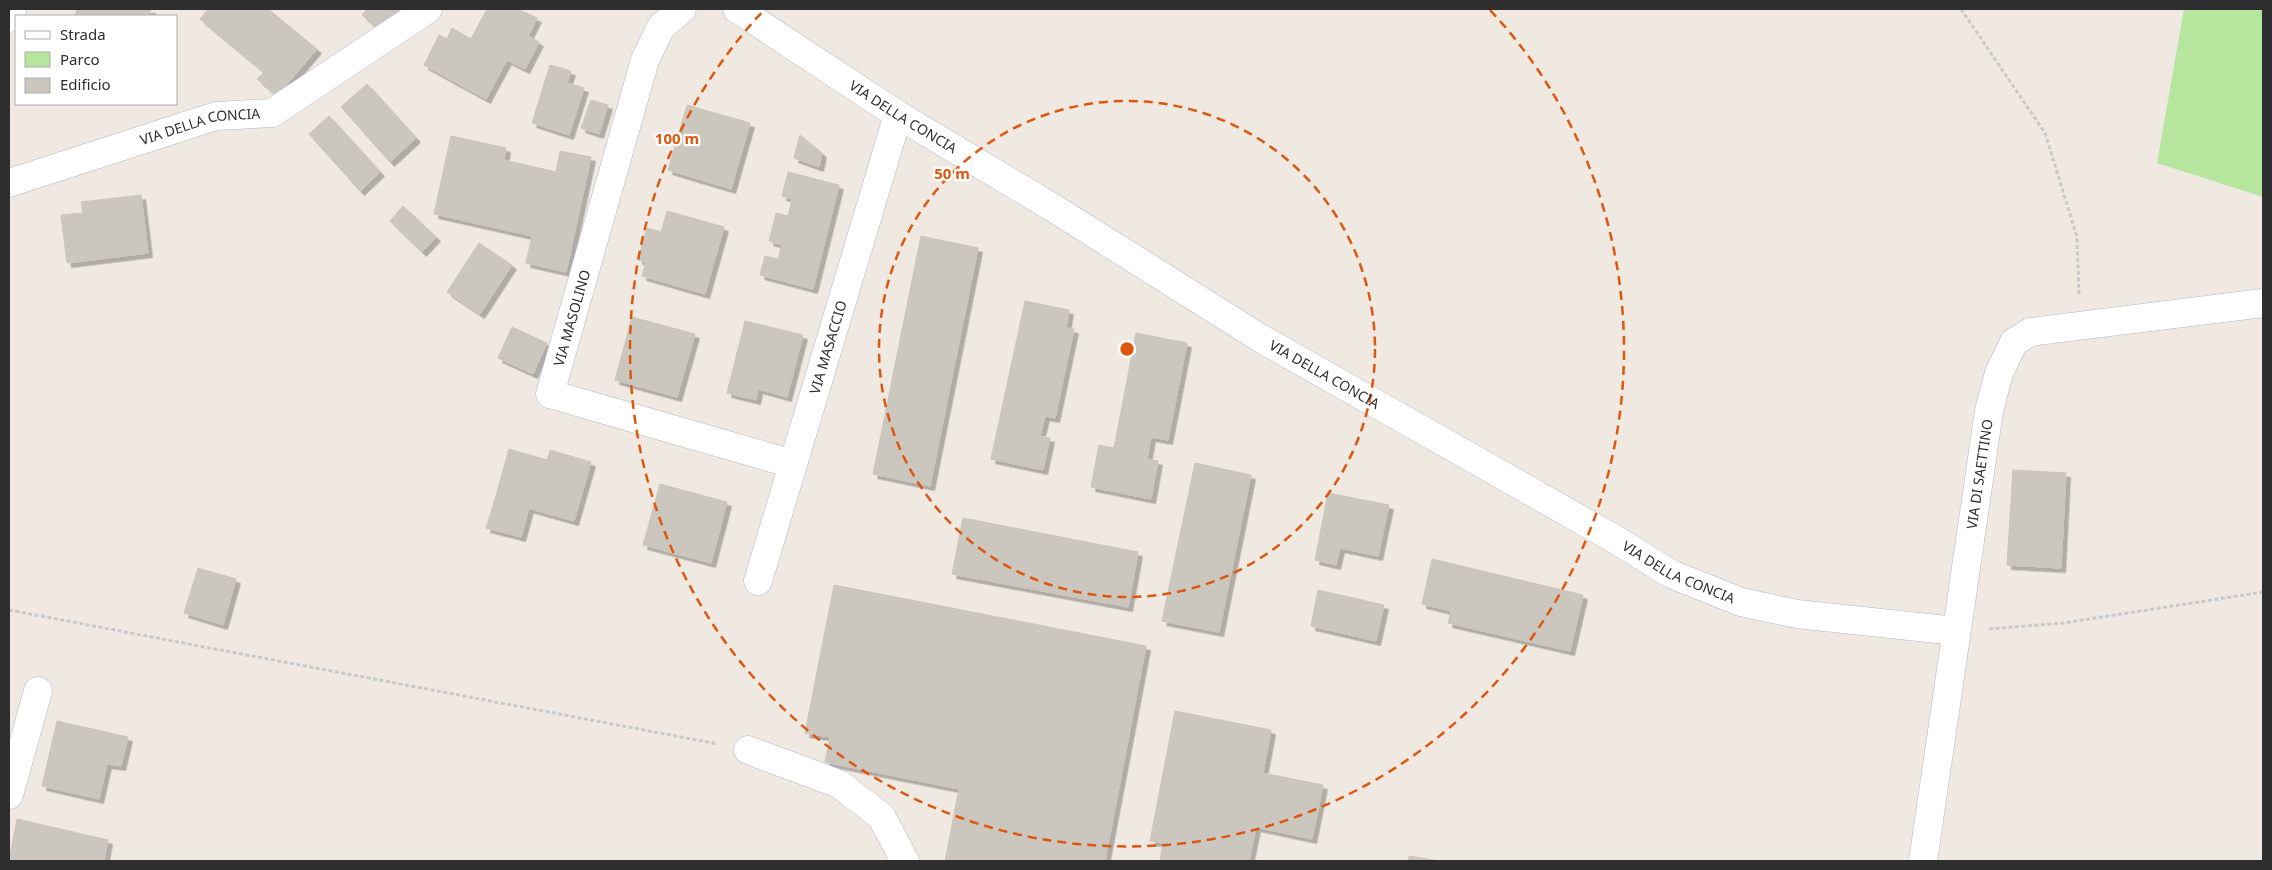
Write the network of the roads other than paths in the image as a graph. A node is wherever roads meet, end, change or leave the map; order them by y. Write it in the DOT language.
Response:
graph roads {
  1 [pos="12,9"];
  2 [pos="428,9"];
  3 [pos="682,9"];
  4 [pos="737,9"];
  5 [pos="9,18"];
  6 [pos="898,115"];
  7 [pos="9,183"];
  8 [pos="2263,303"];
  9 [pos="794,464"];
  10 [pos="758,581"];
  11 [pos="1956,631"];
  12 [pos="38,691"];
  13 [pos="748,750"];
  14 [pos="9,795"];
  15 [pos="906,861"];
  16 [pos="1923,861"];
  1 -- 5 [label="street"];
  2 -- 7 [label="street, VIA DELLA CONCIA"];
  3 -- 9 [label="street, VIA MASOLINO"];
  4 -- 6 [label="street, VIA DELLA CONCIA"];
  6 -- 9 [label="street, VIA MASACCIO"];
  6 -- 11 [label="street, VIA DELLA CONCIA"];
  8 -- 11 [label="street, VIA DI SAETTINO"];
  9 -- 10 [label="street, VIA MASACCIO"];
  11 -- 16 [label="street, VIA DI SAETTINO"];
  12 -- 14 [label="street"];
  13 -- 15 [label="street"];
}
